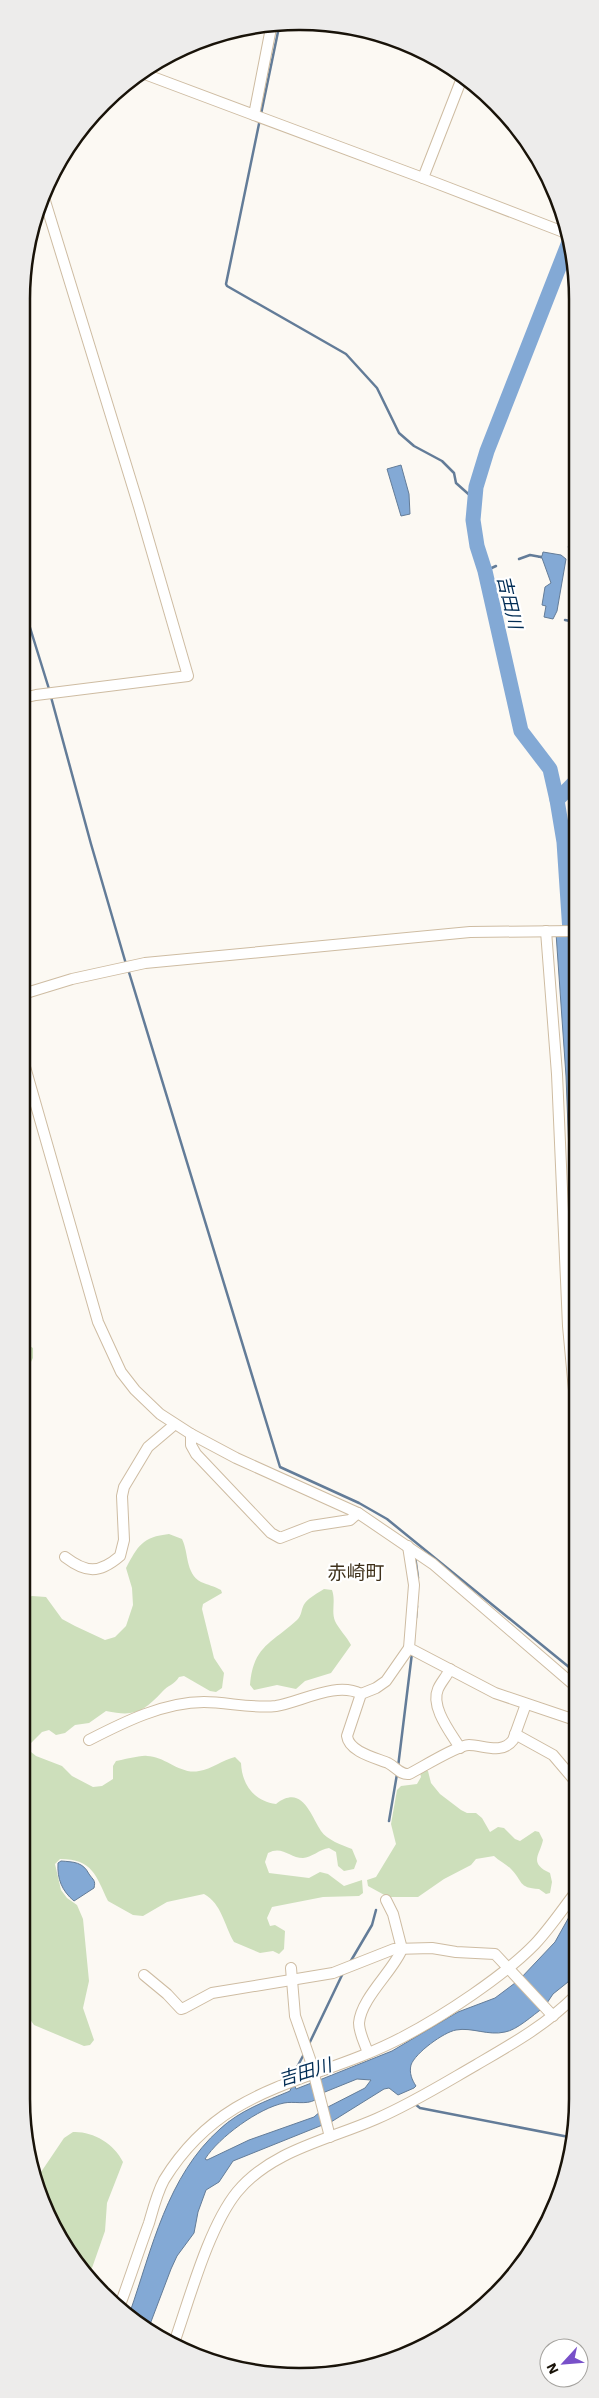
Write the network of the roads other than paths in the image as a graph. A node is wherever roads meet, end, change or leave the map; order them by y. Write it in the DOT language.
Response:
graph roads {
  1 [pos="270,32"];
  2 [pos="149,76"];
  3 [pos="460,83"];
  4 [pos="254,115"];
  5 [pos="423,178"];
  6 [pos="47,206"];
  7 [pos="560,231"];
  8 [pos="30,697"];
  9 [pos="548,931"];
  10 [pos="569,931"];
  11 [pos="30,992"];
  12 [pos="30,1084"];
  13 [pos="569,1337"];
  14 [pos="174,1425"];
  15 [pos="191,1434"];
  16 [pos="358,1513"];
  17 [pos="408,1546"];
  18 [pos="65,1557"];
  19 [pos="413,1650"];
  20 [pos="450,1669"];
  21 [pos="569,1681"];
  22 [pos="361,1694"];
  23 [pos="526,1704"];
  24 [pos="569,1718"];
  25 [pos="515,1734"];
  26 [pos="89,1740"];
  27 [pos="460,1748"];
  28 [pos="569,1775"];
  29 [pos="386,1900"];
  30 [pos="569,1901"];
  31 [pos="402,1949"];
  32 [pos="291,1968"];
  33 [pos="510,1969"];
  34 [pos="144,1975"];
  35 [pos="293,1980"];
  36 [pos="569,2000"];
  37 [pos="551,2014"];
  38 [pos="368,2053"];
  39 [pos="314,2075"];
  40 [pos="329,2134"];
  41 [pos="122,2301"];
  42 [pos="176,2338"];
  1 -- 4 [label="street"];
  2 -- 4 [label="street"];
  3 -- 5 [label="street"];
  4 -- 5 [label="street"];
  5 -- 7 [label="street"];
  6 -- 8 [label="street"];
  9 -- 10 [label="street"];
  9 -- 11 [label="street"];
  9 -- 13 [label="street"];
  12 -- 14 [label="street"];
  14 -- 15 [label="street"];
  14 -- 18 [label="street"];
  15 -- 16 [label="street"];
  15 -- 16 [label="street"];
  16 -- 17 [label="street"];
  17 -- 19 [label="street"];
  17 -- 21 [label="street"];
  19 -- 20 [label="street"];
  19 -- 22 [label="street"];
  20 -- 23 [label="street"];
  20 -- 27 [label="street"];
  22 -- 26 [label="street"];
  22 -- 27 [label="street"];
  23 -- 24 [label="street"];
  23 -- 25 [label="street"];
  25 -- 27 [label="street"];
  25 -- 28 [label="street"];
  29 -- 31 [label="street"];
  30 -- 33 [label="street"];
  31 -- 33 [label="street"];
  31 -- 35 [label="street"];
  31 -- 38 [label="street"];
  32 -- 35 [label="street"];
  33 -- 37 [label="street"];
  33 -- 38 [label="street"];
  34 -- 35 [label="street"];
  35 -- 39 [label="street"];
  36 -- 37 [label="street"];
  37 -- 40 [label="street"];
  38 -- 39 [label="street"];
  39 -- 40 [label="street"];
  39 -- 41 [label="street"];
  40 -- 42 [label="street"];
}
